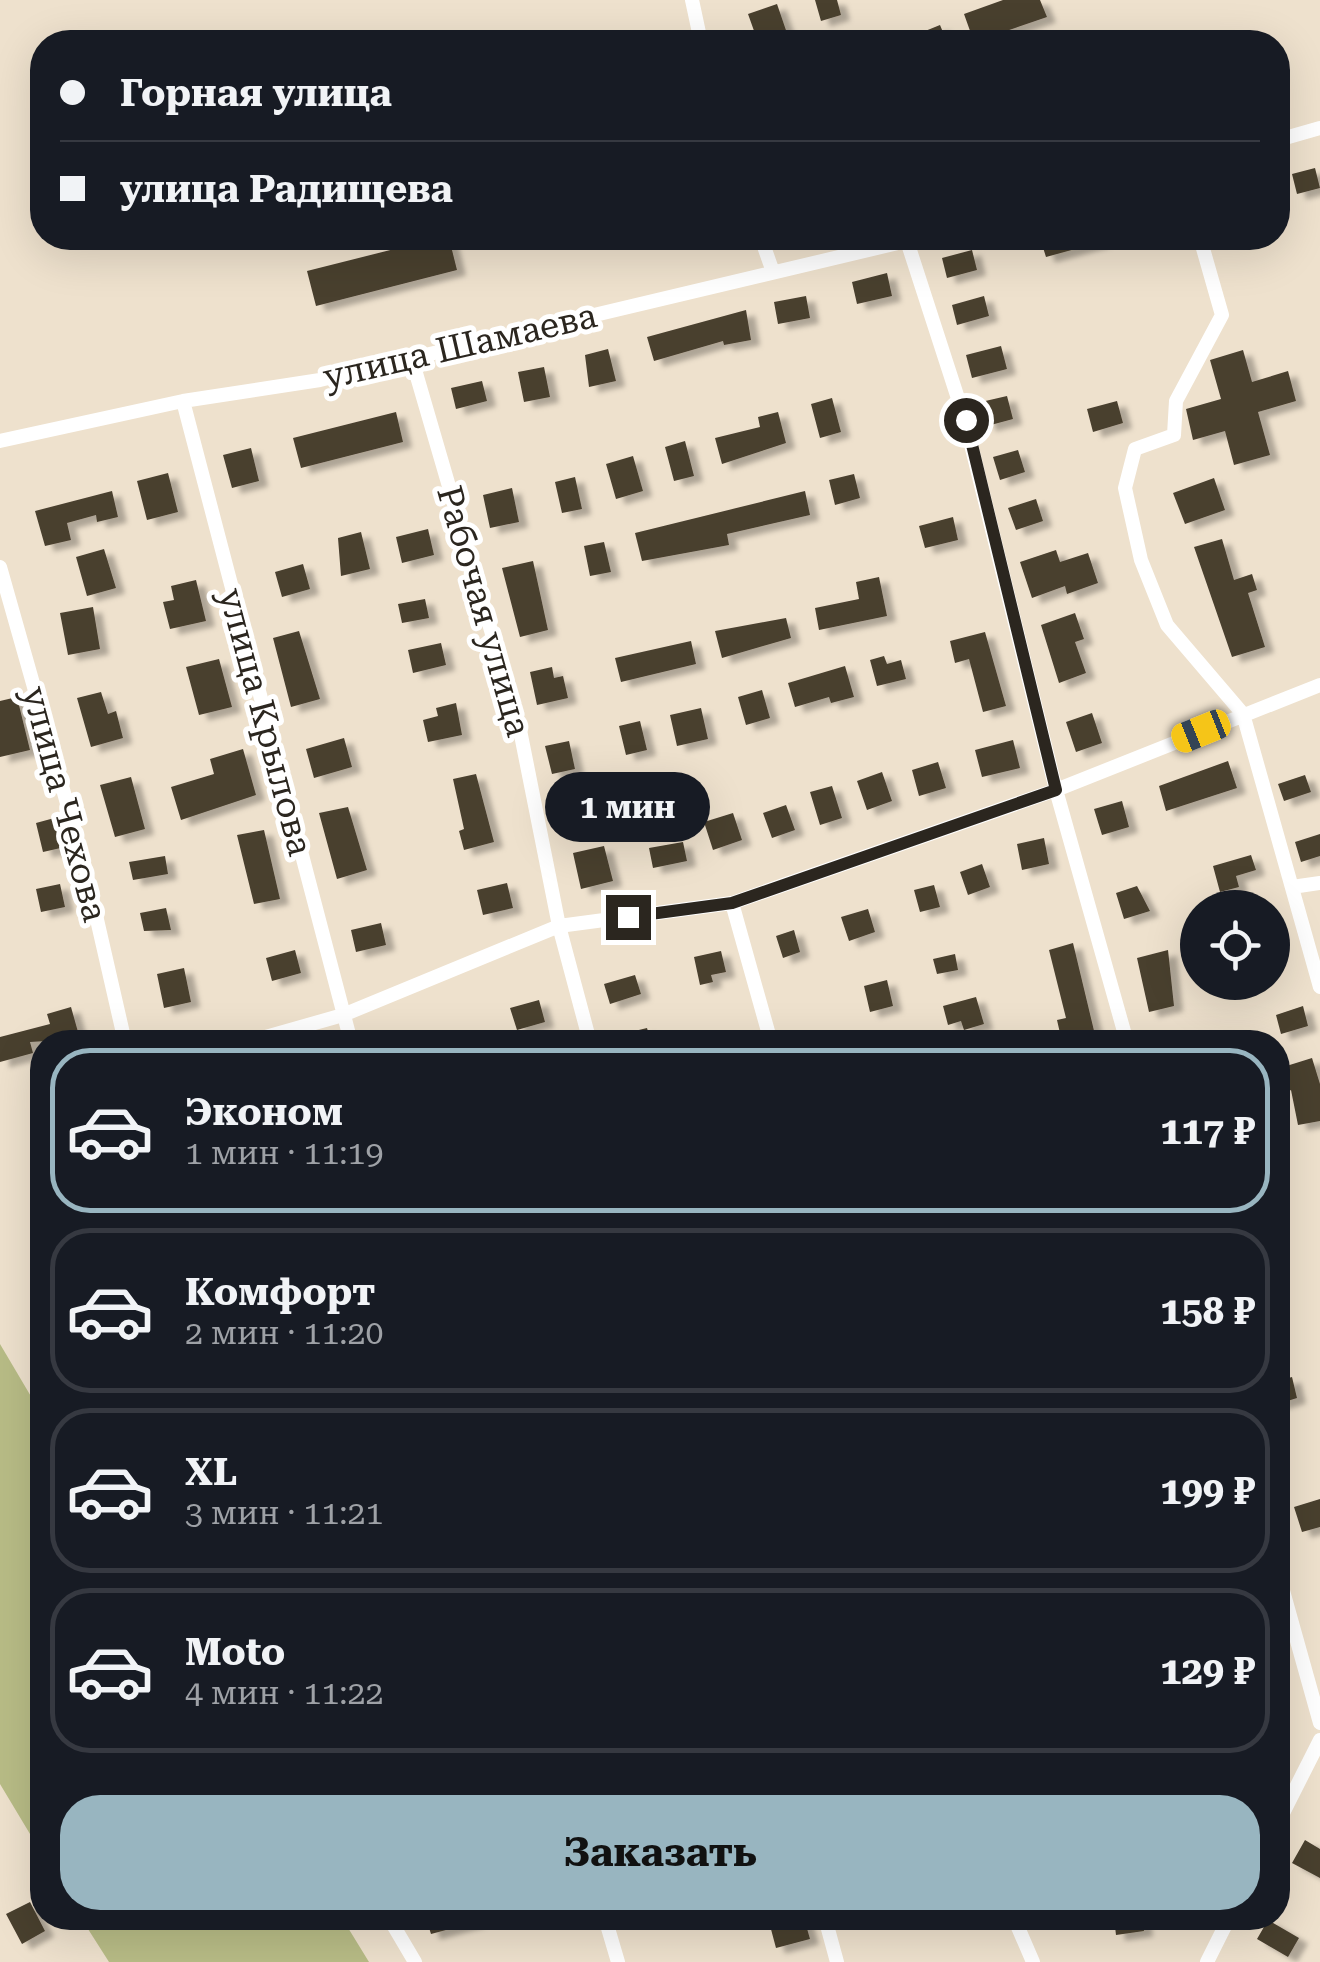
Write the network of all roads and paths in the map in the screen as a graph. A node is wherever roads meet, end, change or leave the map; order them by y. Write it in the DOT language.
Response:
graph roads {
  1 [pos="692,0"];
  2 [pos="698,30"];
  3 [pos="1320,128"];
  4 [pos="1290,137"];
  5 [pos="765,250"];
  6 [pos="866,250"];
  7 [pos="916,250"];
  8 [pos="1203,250"];
  9 [pos="773,272"];
  10 [pos="411,356"];
  11 [pos="183,401"];
  12 [pos="0,442"];
  13 [pos="0,566"];
  14 [pos="1320,684"];
  15 [pos="1244,714"];
  16 [pos="1056,790"];
  17 [pos="1320,883"];
  18 [pos="1292,886"];
  19 [pos="732,903"];
  20 [pos="559,926"];
  21 [pos="1320,987"];
  22 [pos="344,1015"];
  23 [pos="121,1030"];
  24 [pos="291,1030"];
  25 [pos="348,1030"];
  26 [pos="587,1030"];
  27 [pos="768,1030"];
  28 [pos="1125,1030"];
  29 [pos="1290,1616"];
  30 [pos="1320,1723"];
  31 [pos="1320,1740"];
  32 [pos="1290,1799"];
  33 [pos="396,1930"];
  34 [pos="609,1930"];
  35 [pos="828,1930"];
  36 [pos="1019,1930"];
  37 [pos="1223,1930"];
  38 [pos="415,1962"];
  39 [pos="618,1962"];
  40 [pos="837,1962"];
  41 [pos="1033,1962"];
  42 [pos="1207,1962"];
  1 -- 2 [label="street"];
  3 -- 4 [label="street"];
  5 -- 9 [label="street"];
  6 -- 9 [label="street, улица Шамаева"];
  7 -- 16 [label="street"];
  8 -- 15 [label="street"];
  9 -- 10 [label="street, улица Шамаева"];
  10 -- 11 [label="street, улица Шамаева"];
  10 -- 20 [label="street, Рабочая улица"];
  11 -- 12 [label="street, улица Шамаева"];
  11 -- 22 [label="street, улица Крылова"];
  13 -- 23 [label="street, улица Чехова"];
  14 -- 15 [label="street"];
  15 -- 16 [label="street"];
  15 -- 18 [label="street"];
  16 -- 19 [label="street"];
  16 -- 28 [label="street"];
  17 -- 18 [label="street"];
  18 -- 21 [label="street"];
  19 -- 20 [label="street"];
  19 -- 27 [label="street"];
  20 -- 22 [label="street"];
  20 -- 26 [label="street, Рабочая улица"];
  22 -- 24 [label="street"];
  22 -- 25 [label="street, улица Крылова"];
  29 -- 30 [label="street"];
  31 -- 32 [label="street"];
  33 -- 38 [label="street"];
  34 -- 39 [label="street"];
  35 -- 40 [label="street"];
  36 -- 41 [label="street"];
  37 -- 42 [label="street"];
}
